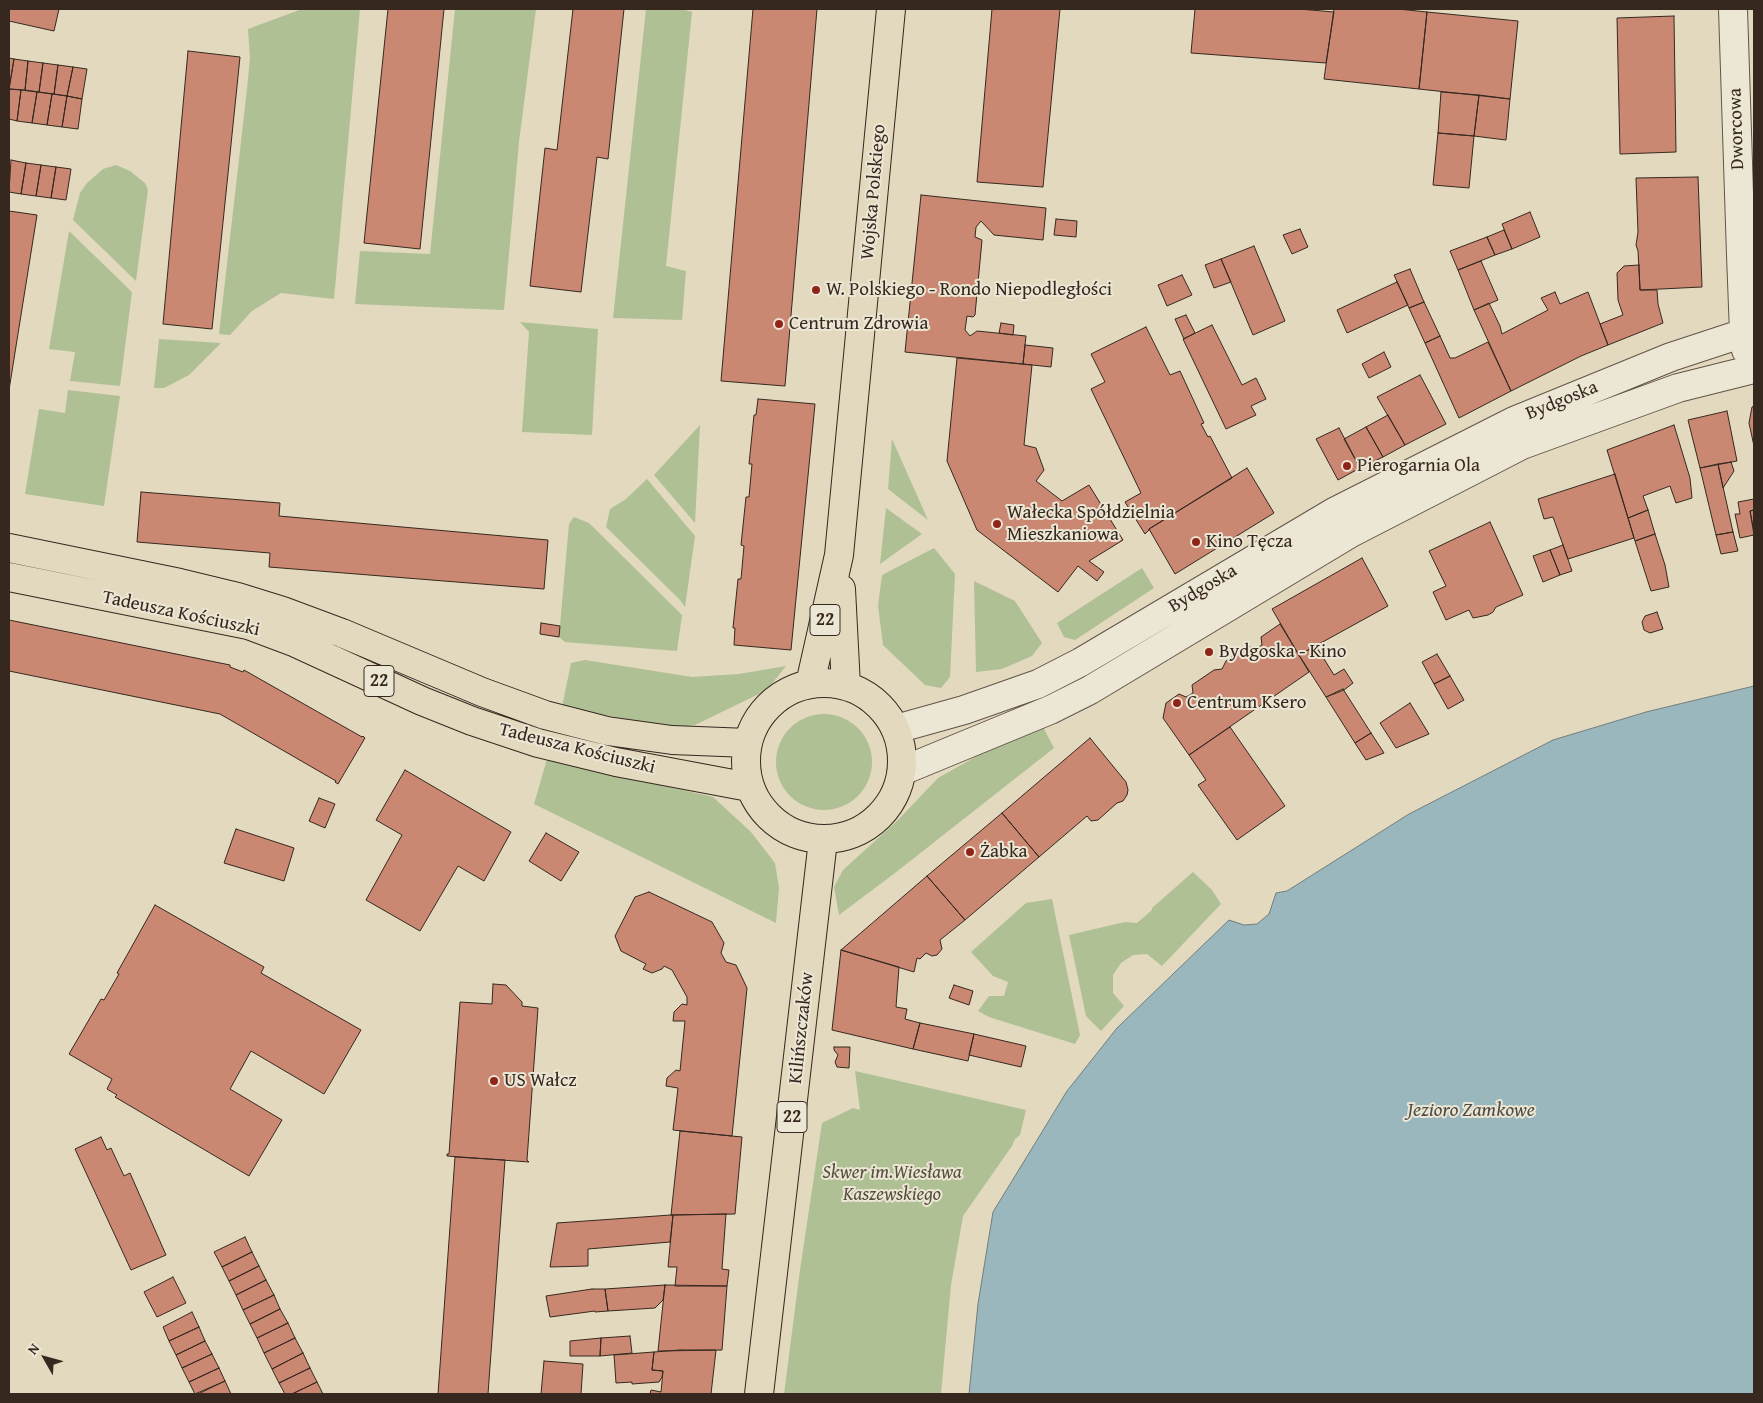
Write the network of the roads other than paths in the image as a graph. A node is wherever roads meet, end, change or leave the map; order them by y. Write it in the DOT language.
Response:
graph roads {
  1 [pos="891,9"];
  2 [pos="1733,9"];
  3 [pos="1749,332"];
  4 [pos="1751,369"];
  5 [pos="9,548"];
  6 [pos="839,555"];
  7 [pos="9,577"];
  8 [pos="810,684"];
  9 [pos="846,686"];
  10 [pos="896,729"];
  11 [pos="748,743"];
  12 [pos="902,771"];
  13 [pos="749,787"];
  14 [pos="823,840"];
  15 [pos="760,1394"];
  1 -- 6 [label="main road, Wojska Polskiego / 22"];
  2 -- 3 [label="street, Dworcowa"];
  3 -- 4 [label="street, Dworcowa"];
  3 -- 10 [label="street, Bydgoska"];
  4 -- 12 [label="street, Bydgoska"];
  5 -- 11 [label="main road, Tadeusza Kościuszki / 22"];
  6 -- 8 [label="main road, Wojska Polskiego / 22"];
  6 -- 9 [label="main road, Wojska Polskiego / 22"];
  7 -- 13 [label="main road, Tadeusza Kościuszki / 22"];
  8 -- 9 [label="main road"];
  8 -- 11 [label="main road"];
  9 -- 10 [label="main road"];
  10 -- 12 [label="main road"];
  11 -- 13 [label="main road"];
  12 -- 14 [label="main road"];
  13 -- 14 [label="main road"];
  14 -- 15 [label="main road, Kilińszczaków / 22"];
}
